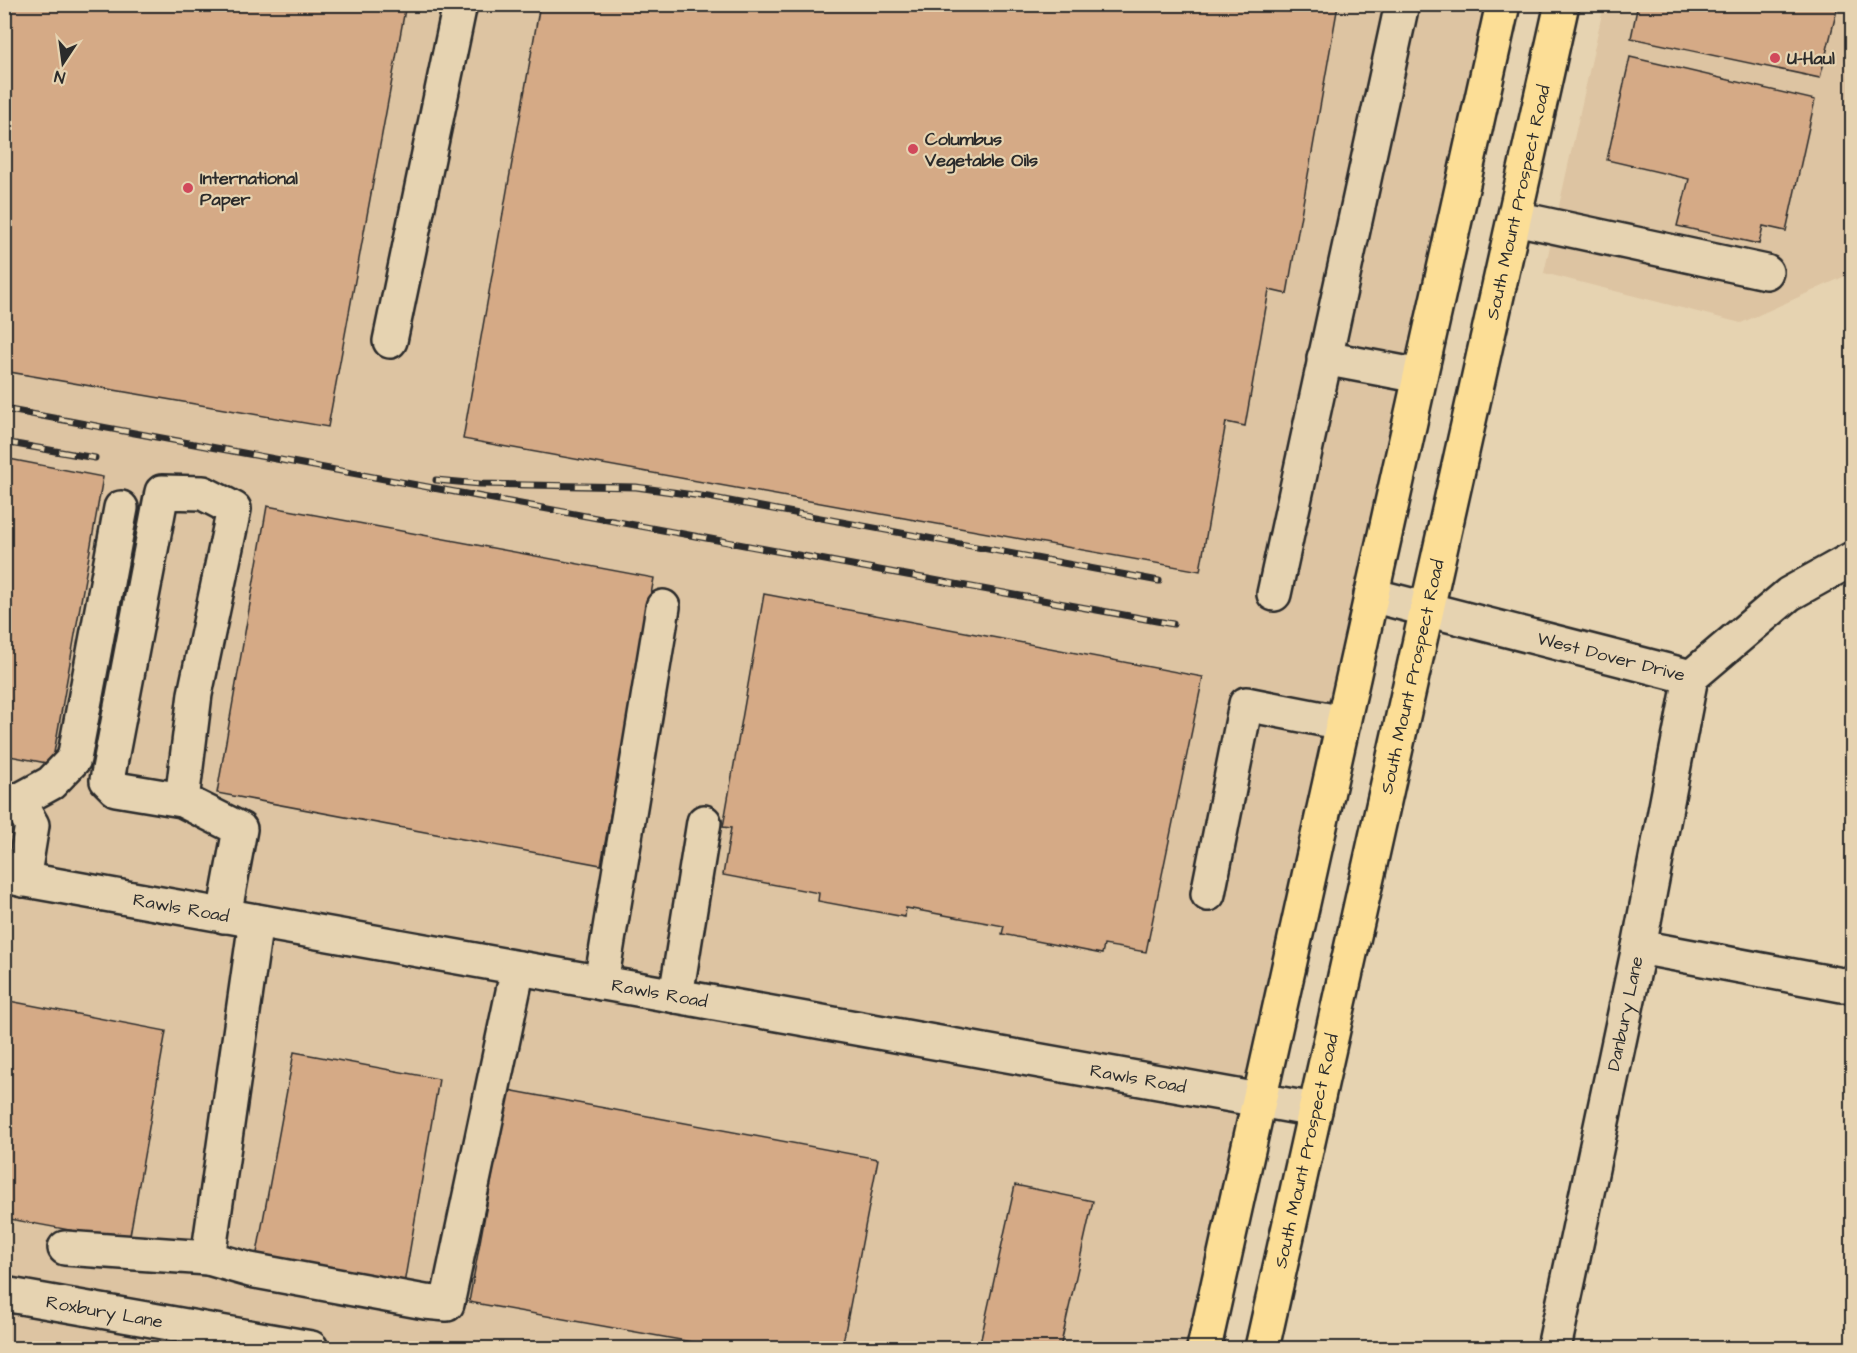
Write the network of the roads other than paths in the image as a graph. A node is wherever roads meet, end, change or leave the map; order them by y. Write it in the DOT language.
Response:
graph roads {
  1 [pos="460,4"];
  2 [pos="1402,4"];
  3 [pos="1503,4"];
  4 [pos="1562,4"];
  5 [pos="1515,218"];
  6 [pos="1766,272"];
  7 [pos="390,341"];
  8 [pos="1324,358"];
  9 [pos="1420,376"];
  10 [pos="121,508"];
  11 [pos="1852,559"];
  12 [pos="1274,594"];
  13 [pos="1371,595"];
  14 [pos="663,607"];
  15 [pos="1427,608"];
  16 [pos="1691,677"];
  17 [pos="1343,723"];
  18 [pos="11,800"];
  19 [pos="182,800"];
  20 [pos="704,822"];
  21 [pos="14,878"];
  22 [pos="1208,894"];
  23 [pos="224,916"];
  24 [pos="256,921"];
  25 [pos="1639,947"];
  26 [pos="518,968"];
  27 [pos="601,982"];
  28 [pos="1852,984"];
  29 [pos="676,996"];
  30 [pos="1259,1100"];
  31 [pos="1315,1110"];
  32 [pos="65,1248"];
  33 [pos="208,1258"];
  34 [pos="4,1294"];
  35 [pos="311,1348"];
  36 [pos="1204,1348"];
  37 [pos="1262,1348"];
  38 [pos="1554,1348"];
  1 -- 7 [label="street"];
  2 -- 8 [label="street"];
  3 -- 9 [label="main road"];
  4 -- 5 [label="main road, South Mount Prospect Road"];
  5 -- 6 [label="street"];
  5 -- 15 [label="main road, South Mount Prospect Road"];
  8 -- 9 [label="street"];
  8 -- 12 [label="street"];
  9 -- 13 [label="main road"];
  10 -- 18 [label="street"];
  11 -- 16 [label="street, West Dover Drive"];
  13 -- 15 [label="street, West Dover Drive"];
  13 -- 17 [label="main road"];
  14 -- 27 [label="street"];
  15 -- 16 [label="street, West Dover Drive"];
  15 -- 31 [label="main road, South Mount Prospect Road"];
  16 -- 25 [label="street, Danbury Lane"];
  17 -- 22 [label="street"];
  17 -- 30 [label="main road"];
  18 -- 21 [label="street"];
  19 -- 19 [label="street"];
  19 -- 23 [label="street"];
  20 -- 29 [label="street"];
  21 -- 23 [label="street, Rawls Road"];
  23 -- 24 [label="street, Rawls Road"];
  24 -- 26 [label="street, Rawls Road"];
  24 -- 33 [label="street"];
  25 -- 28 [label="street"];
  25 -- 38 [label="street, Danbury Lane"];
  26 -- 27 [label="street, Rawls Road"];
  26 -- 33 [label="street"];
  27 -- 29 [label="street, Rawls Road"];
  29 -- 30 [label="street, Rawls Road"];
  30 -- 31 [label="street, Rawls Road"];
  30 -- 36 [label="main road"];
  31 -- 37 [label="main road, South Mount Prospect Road"];
  32 -- 33 [label="street"];
  34 -- 35 [label="street, Roxbury Lane"];
}
